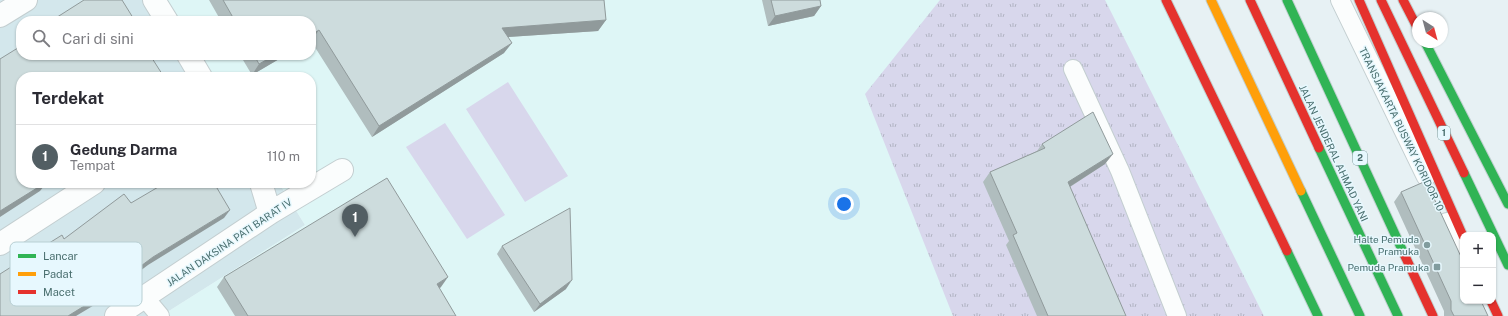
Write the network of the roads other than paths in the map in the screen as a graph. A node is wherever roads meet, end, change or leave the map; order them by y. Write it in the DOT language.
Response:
graph roads {
  1 [pos="26,0"];
  2 [pos="154,0"];
  3 [pos="1166,0"];
  4 [pos="1211,0"];
  5 [pos="1250,0"];
  6 [pos="1281,0"];
  7 [pos="1288,0"];
  8 [pos="1340,0"];
  9 [pos="1359,0"];
  10 [pos="1381,0"];
  11 [pos="1403,0"];
  12 [pos="0,16"];
  13 [pos="164,16"];
  14 [pos="1412,17"];
  15 [pos="1428,48"];
  16 [pos="191,60"];
  17 [pos="1073,69"];
  18 [pos="198,72"];
  19 [pos="342,170"];
  20 [pos="316,186"];
  21 [pos="86,188"];
  22 [pos="262,188"];
  23 [pos="312,188"];
  24 [pos="1508,204"];
  25 [pos="270,213"];
  26 [pos="1461,232"];
  27 [pos="0,244"];
  28 [pos="1460,251"];
  29 [pos="1508,265"];
  30 [pos="145,298"];
  31 [pos="142,300"];
  32 [pos="1484,304"];
  33 [pos="1492,304"];
  34 [pos="132,306"];
  35 [pos="116,316"];
  36 [pos="160,316"];
  37 [pos="1177,316"];
  38 [pos="1318,316"];
  39 [pos="1360,316"];
  40 [pos="1398,316"];
  41 [pos="1426,316"];
  42 [pos="1433,316"];
  43 [pos="1490,316"];
  44 [pos="1498,316"];
  1 -- 12 [label="street"];
  2 -- 13 [label="street"];
  3 -- 38 [label="highway"];
  4 -- 39 [label="highway"];
  5 -- 40 [label="highway, JALAN JENDERAL AHMAD YANI"];
  6 -- 41 [label="lane"];
  7 -- 42 [label="highway, 2"];
  8 -- 28 [label="lane, TRANSJAKARTA BUSWAY KORIDOR 10"];
  9 -- 26 [label="highway"];
  10 -- 29 [label="highway, 1"];
  11 -- 14 [label="highway"];
  15 -- 24 [label="highway"];
  16 -- 18 [label="street"];
  17 -- 37 [label="lane"];
  19 -- 20 [label="street, JALAN DAKSINA PATI BARAT IV"];
  21 -- 27 [label="street"];
  22 -- 25 [label="street"];
  23 -- 25 [label="street, JALAN DAKSINA PATI BARAT IV"];
  25 -- 30 [label="street, JALAN DAKSINA PATI BARAT IV"];
  30 -- 31 [label="street, JALAN DAKSINA PATI BARAT IV"];
  30 -- 36 [label="lane"];
  32 -- 43 [label="lane"];
  33 -- 44 [label="highway"];
  34 -- 35 [label="street, JALAN DAKSINA PATI BARAT IV"];
}
